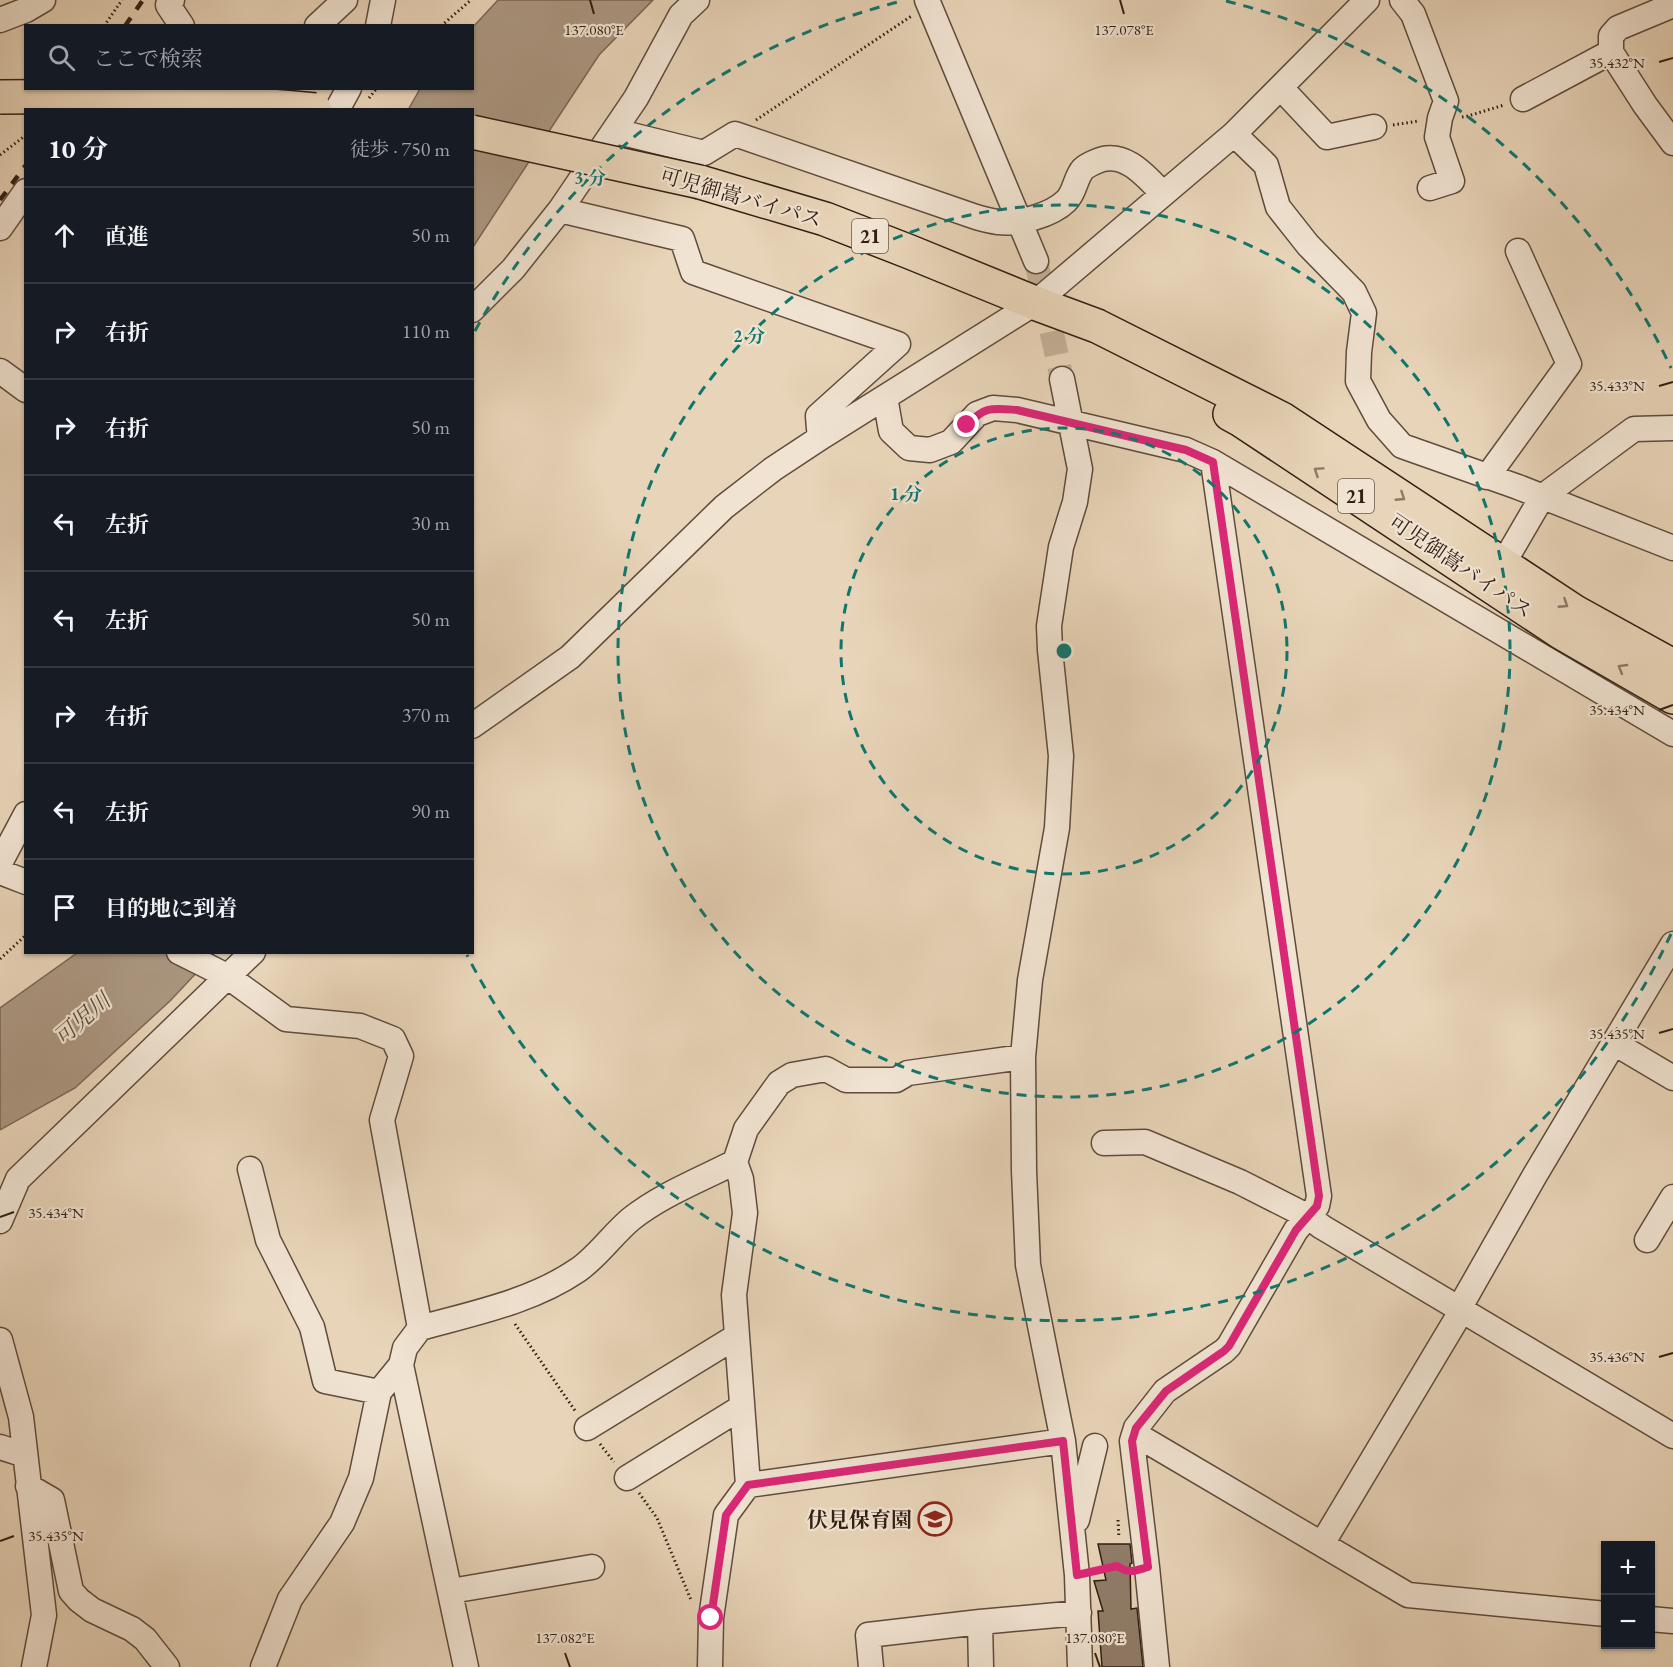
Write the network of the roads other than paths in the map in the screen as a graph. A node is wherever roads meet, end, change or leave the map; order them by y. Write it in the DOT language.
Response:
graph roads {
  1 [pos="43,0"];
  2 [pos="172,0"];
  3 [pos="345,0"];
  4 [pos="383,0"];
  5 [pos="698,0"];
  6 [pos="1366,0"];
  7 [pos="1402,0"];
  8 [pos="928,2"];
  9 [pos="1673,4"];
  10 [pos="0,20"];
  11 [pos="181,24"];
  12 [pos="319,24"];
  13 [pos="378,24"];
  14 [pos="1611,52"];
  15 [pos="1281,88"];
  16 [pos="177,90"];
  17 [pos="348,90"];
  18 [pos="0,97"];
  19 [pos="1523,99"];
  20 [pos="164,108"];
  21 [pos="294,108"];
  22 [pos="338,108"];
  23 [pos="1374,127"];
  24 [pos="615,130"];
  25 [pos="474,132"];
  26 [pos="1234,134"];
  27 [pos="1673,143"];
  28 [pos="1430,188"];
  29 [pos="24,194"];
  30 [pos="1163,194"];
  31 [pos="560,210"];
  32 [pos="1019,222"];
  33 [pos="0,228"];
  34 [pos="1518,251"];
  35 [pos="1036,261"];
  36 [pos="1035,303"];
  37 [pos="474,308"];
  38 [pos="0,371"];
  39 [pos="1062,379"];
  40 [pos="24,389"];
  41 [pos="885,397"];
  42 [pos="1071,422"];
  43 [pos="1673,428"];
  44 [pos="823,435"];
  45 [pos="1213,462"];
  46 [pos="1486,477"];
  47 [pos="1542,497"];
  48 [pos="1673,548"];
  49 [pos="1503,564"];
  50 [pos="1673,666"];
  51 [pos="1673,697"];
  52 [pos="474,725"];
  53 [pos="1673,734"];
  54 [pos="24,818"];
  55 [pos="0,863"];
  56 [pos="0,872"];
  57 [pos="24,881"];
  58 [pos="1673,944"];
  59 [pos="183,954"];
  60 [pos="251,954"];
  61 [pos="227,976"];
  62 [pos="1614,1043"];
  63 [pos="1023,1057"];
  64 [pos="1673,1078"];
  65 [pos="1104,1143"];
  66 [pos="735,1162"];
  67 [pos="250,1169"];
  68 [pos="9,1178"];
  69 [pos="1673,1197"];
  70 [pos="1307,1216"];
  71 [pos="0,1221"];
  72 [pos="1647,1240"];
  73 [pos="1462,1310"];
  74 [pos="420,1328"];
  75 [pos="737,1336"];
  76 [pos="0,1340"];
  77 [pos="401,1365"];
  78 [pos="379,1392"];
  79 [pos="742,1407"];
  80 [pos="587,1428"];
  81 [pos="1135,1434"];
  82 [pos="1673,1436"];
  83 [pos="1063,1441"];
  84 [pos="1095,1446"];
  85 [pos="0,1447"];
  86 [pos="25,1455"];
  87 [pos="627,1478"];
  88 [pos="748,1485"];
  89 [pos="28,1486"];
  90 [pos="1073,1537"];
  91 [pos="1322,1544"];
  92 [pos="592,1567"];
  93 [pos="451,1591"];
  94 [pos="1079,1613"];
  95 [pos="1601,1614"];
  96 [pos="1655,1619"];
  97 [pos="1673,1621"];
  98 [pos="980,1622"];
  99 [pos="34,1667"];
  100 [pos="167,1667"];
  101 [pos="262,1667"];
  102 [pos="466,1667"];
  103 [pos="710,1667"];
  104 [pos="871,1667"];
  105 [pos="981,1667"];
  106 [pos="1080,1667"];
  107 [pos="1157,1667"];
  1 -- 10 [label="street"];
  2 -- 11 [label="street"];
  3 -- 12 [label="street"];
  4 -- 13 [label="street"];
  5 -- 24 [label="street"];
  6 -- 15 [label="street"];
  7 -- 28 [label="street"];
  8 -- 32 [label="street"];
  9 -- 14 [label="street"];
  14 -- 19 [label="street"];
  14 -- 27 [label="street"];
  15 -- 23 [label="street"];
  15 -- 26 [label="street"];
  16 -- 20 [label="street"];
  17 -- 22 [label="street"];
  18 -- 21 [label="highway, bridge"];
  24 -- 31 [label="street"];
  24 -- 32 [label="street"];
  25 -- 36 [label="highway, 可児御嵩バイパス / 21, bridge"];
  26 -- 30 [label="street"];
  26 -- 46 [label="street"];
  29 -- 33 [label="street"];
  30 -- 32 [label="street"];
  30 -- 36 [label="street"];
  31 -- 37 [label="street"];
  31 -- 44 [label="street"];
  32 -- 35 [label="street"];
  34 -- 46 [label="street"];
  36 -- 41 [label="street"];
  36 -- 49 [label="highway, 可児御嵩バイパス / 21, one-way"];
  51 -- 36 [label="highway, 可児御嵩バイパス / 21, one-way"];
  38 -- 40 [label="street"];
  39 -- 42 [label="street"];
  41 -- 42 [label="street"];
  41 -- 44 [label="street"];
  42 -- 45 [label="street"];
  42 -- 63 [label="street"];
  43 -- 47 [label="street"];
  44 -- 52 [label="street"];
  45 -- 53 [label="street"];
  45 -- 70 [label="street"];
  46 -- 47 [label="street"];
  47 -- 48 [label="street"];
  47 -- 49 [label="street"];
  49 -- 50 [label="highway, 可児御嵩バイパス / 21, one-way"];
  54 -- 55 [label="street"];
  56 -- 57 [label="street"];
  58 -- 62 [label="street"];
  59 -- 61 [label="street"];
  60 -- 61 [label="street"];
  61 -- 68 [label="street"];
  61 -- 74 [label="street"];
  62 -- 64 [label="street"];
  62 -- 73 [label="street"];
  63 -- 66 [label="street"];
  63 -- 83 [label="street"];
  65 -- 70 [label="street"];
  66 -- 74 [label="street"];
  66 -- 75 [label="street"];
  67 -- 78 [label="street"];
  68 -- 71 [label="street"];
  69 -- 72 [label="street"];
  70 -- 73 [label="street"];
  70 -- 81 [label="street"];
  73 -- 82 [label="street"];
  73 -- 91 [label="street"];
  74 -- 77 [label="street"];
  75 -- 79 [label="street"];
  75 -- 80 [label="street"];
  76 -- 86 [label="street"];
  77 -- 78 [label="street"];
  77 -- 93 [label="street"];
  78 -- 101 [label="street"];
  79 -- 87 [label="street"];
  79 -- 88 [label="street"];
  81 -- 91 [label="street"];
  81 -- 107 [label="street"];
  83 -- 88 [label="street"];
  83 -- 90 [label="street"];
  84 -- 90 [label="street"];
  85 -- 86 [label="street"];
  86 -- 89 [label="street"];
  88 -- 103 [label="street"];
  89 -- 99 [label="street"];
  89 -- 100 [label="street"];
  90 -- 94 [label="street"];
  91 -- 95 [label="street"];
  92 -- 93 [label="street"];
  93 -- 102 [label="street"];
  94 -- 98 [label="street"];
  94 -- 106 [label="street"];
  96 -- 97 [label="street"];
  98 -- 104 [label="street"];
  98 -- 105 [label="street"];
}
